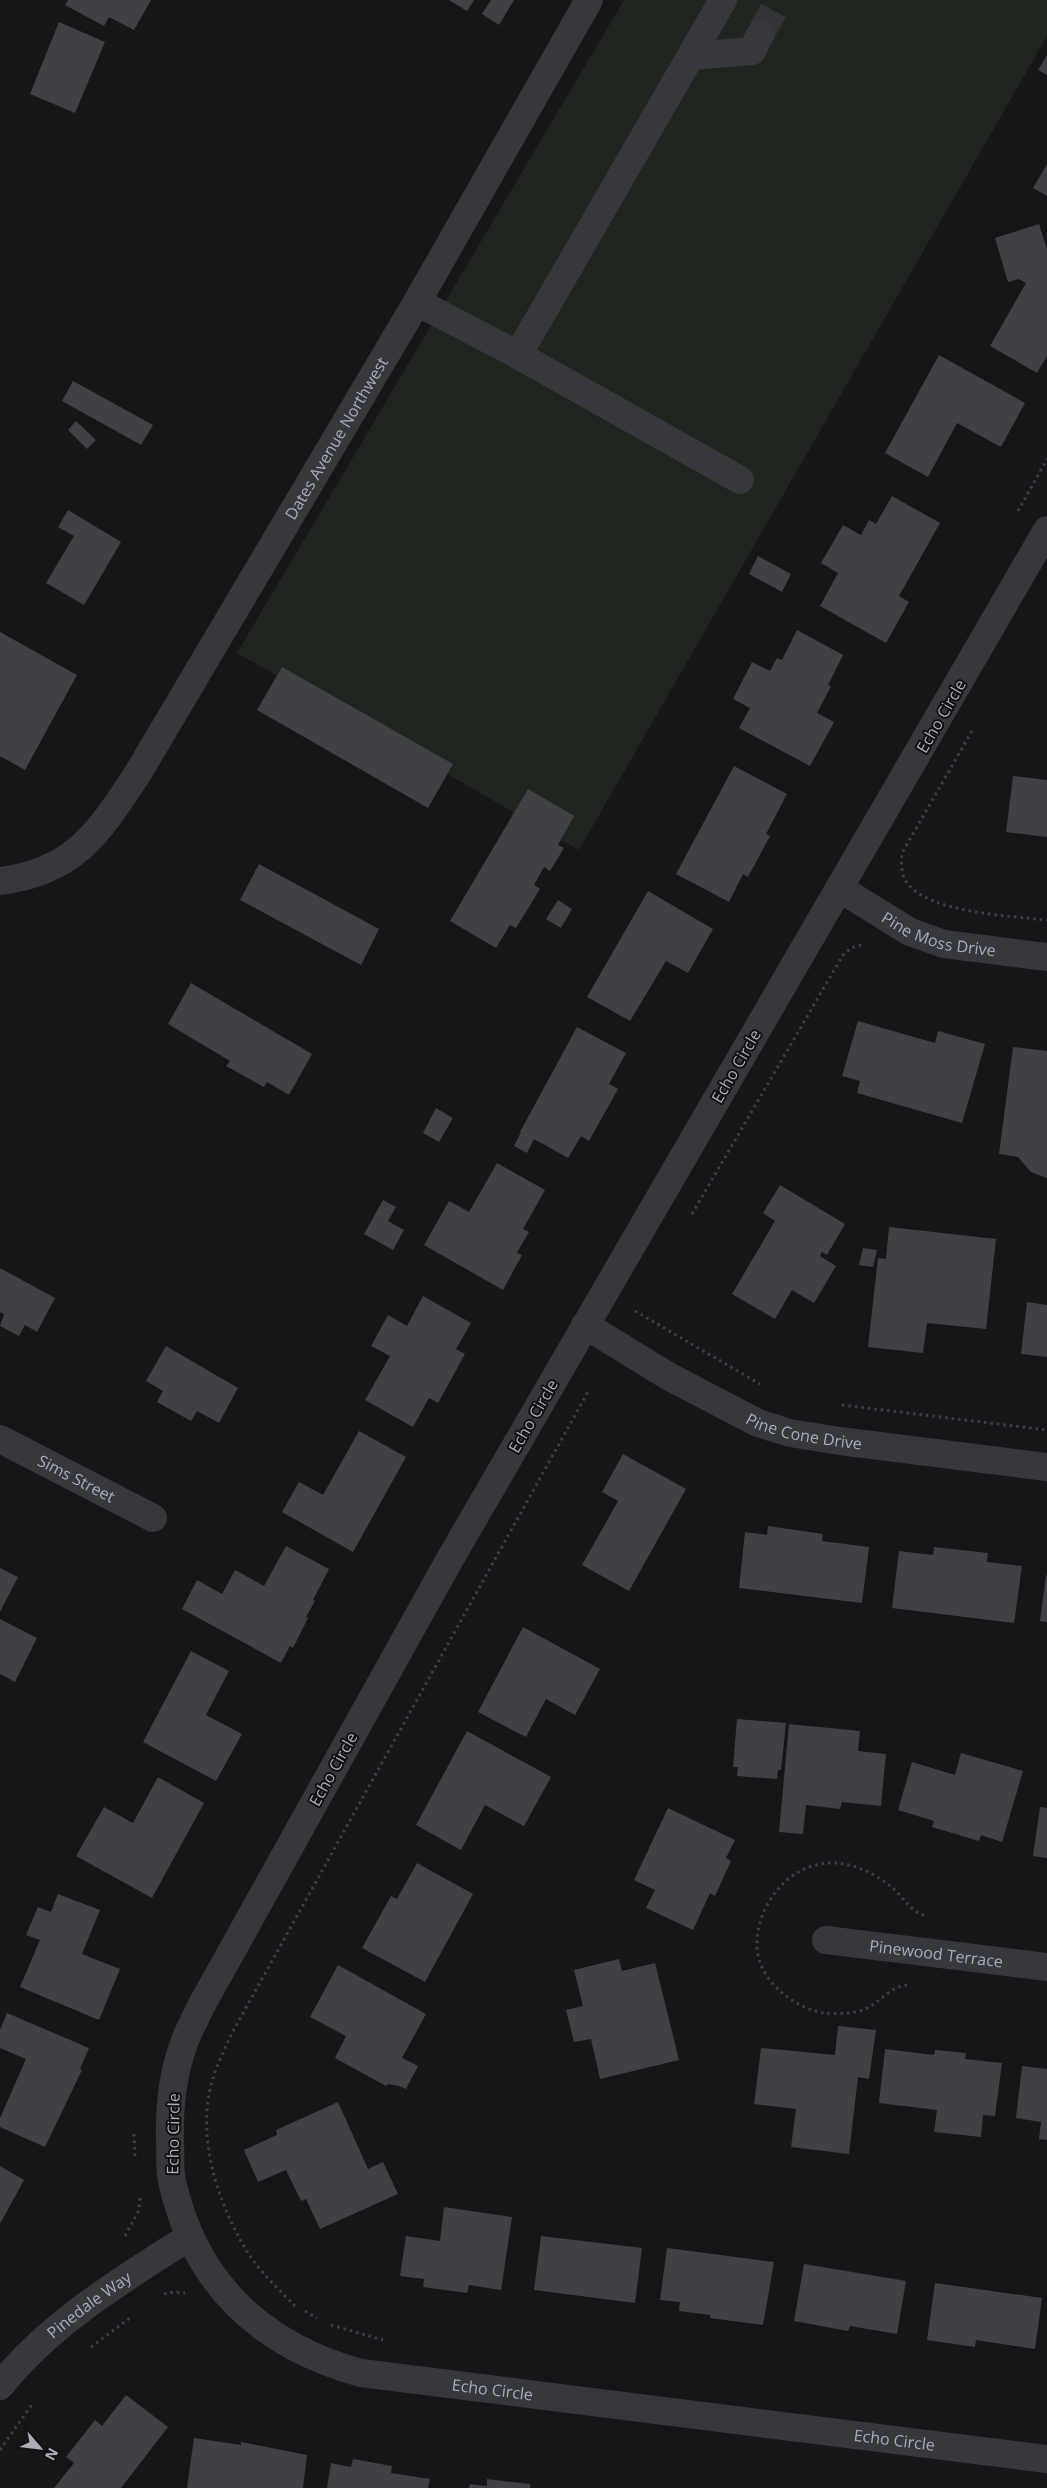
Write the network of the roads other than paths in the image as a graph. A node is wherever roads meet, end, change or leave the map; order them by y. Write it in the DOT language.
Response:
graph roads {
  1 [pos="589,0"];
  2 [pos="723,0"];
  3 [pos="760,36"];
  4 [pos="691,56"];
  5 [pos="418,302"];
  6 [pos="518,355"];
  7 [pos="740,480"];
  8 [pos="1047,530"];
  9 [pos="0,881"];
  10 [pos="839,888"];
  11 [pos="1047,957"];
  12 [pos="586,1325"];
  13 [pos="0,1440"];
  14 [pos="1047,1467"];
  15 [pos="153,1518"];
  16 [pos="826,1940"];
  17 [pos="1047,1967"];
  18 [pos="189,2237"];
  19 [pos="0,2386"];
  20 [pos="1047,2459"];
  1 -- 5 [label="street, Dates Avenue Northwest"];
  2 -- 4 [label="street"];
  3 -- 4 [label="street"];
  4 -- 6 [label="street"];
  5 -- 6 [label="street"];
  5 -- 9 [label="street, Dates Avenue Northwest"];
  6 -- 7 [label="street"];
  8 -- 10 [label="street, Echo Circle"];
  10 -- 11 [label="street, Pine Moss Drive"];
  10 -- 12 [label="street, Echo Circle"];
  12 -- 14 [label="street, Pine Cone Drive"];
  12 -- 18 [label="street, Echo Circle"];
  13 -- 15 [label="street, Sims Street"];
  16 -- 17 [label="street, Pinewood Terrace"];
  18 -- 19 [label="street, Pinedale Way"];
  18 -- 20 [label="street, Echo Circle"];
}
